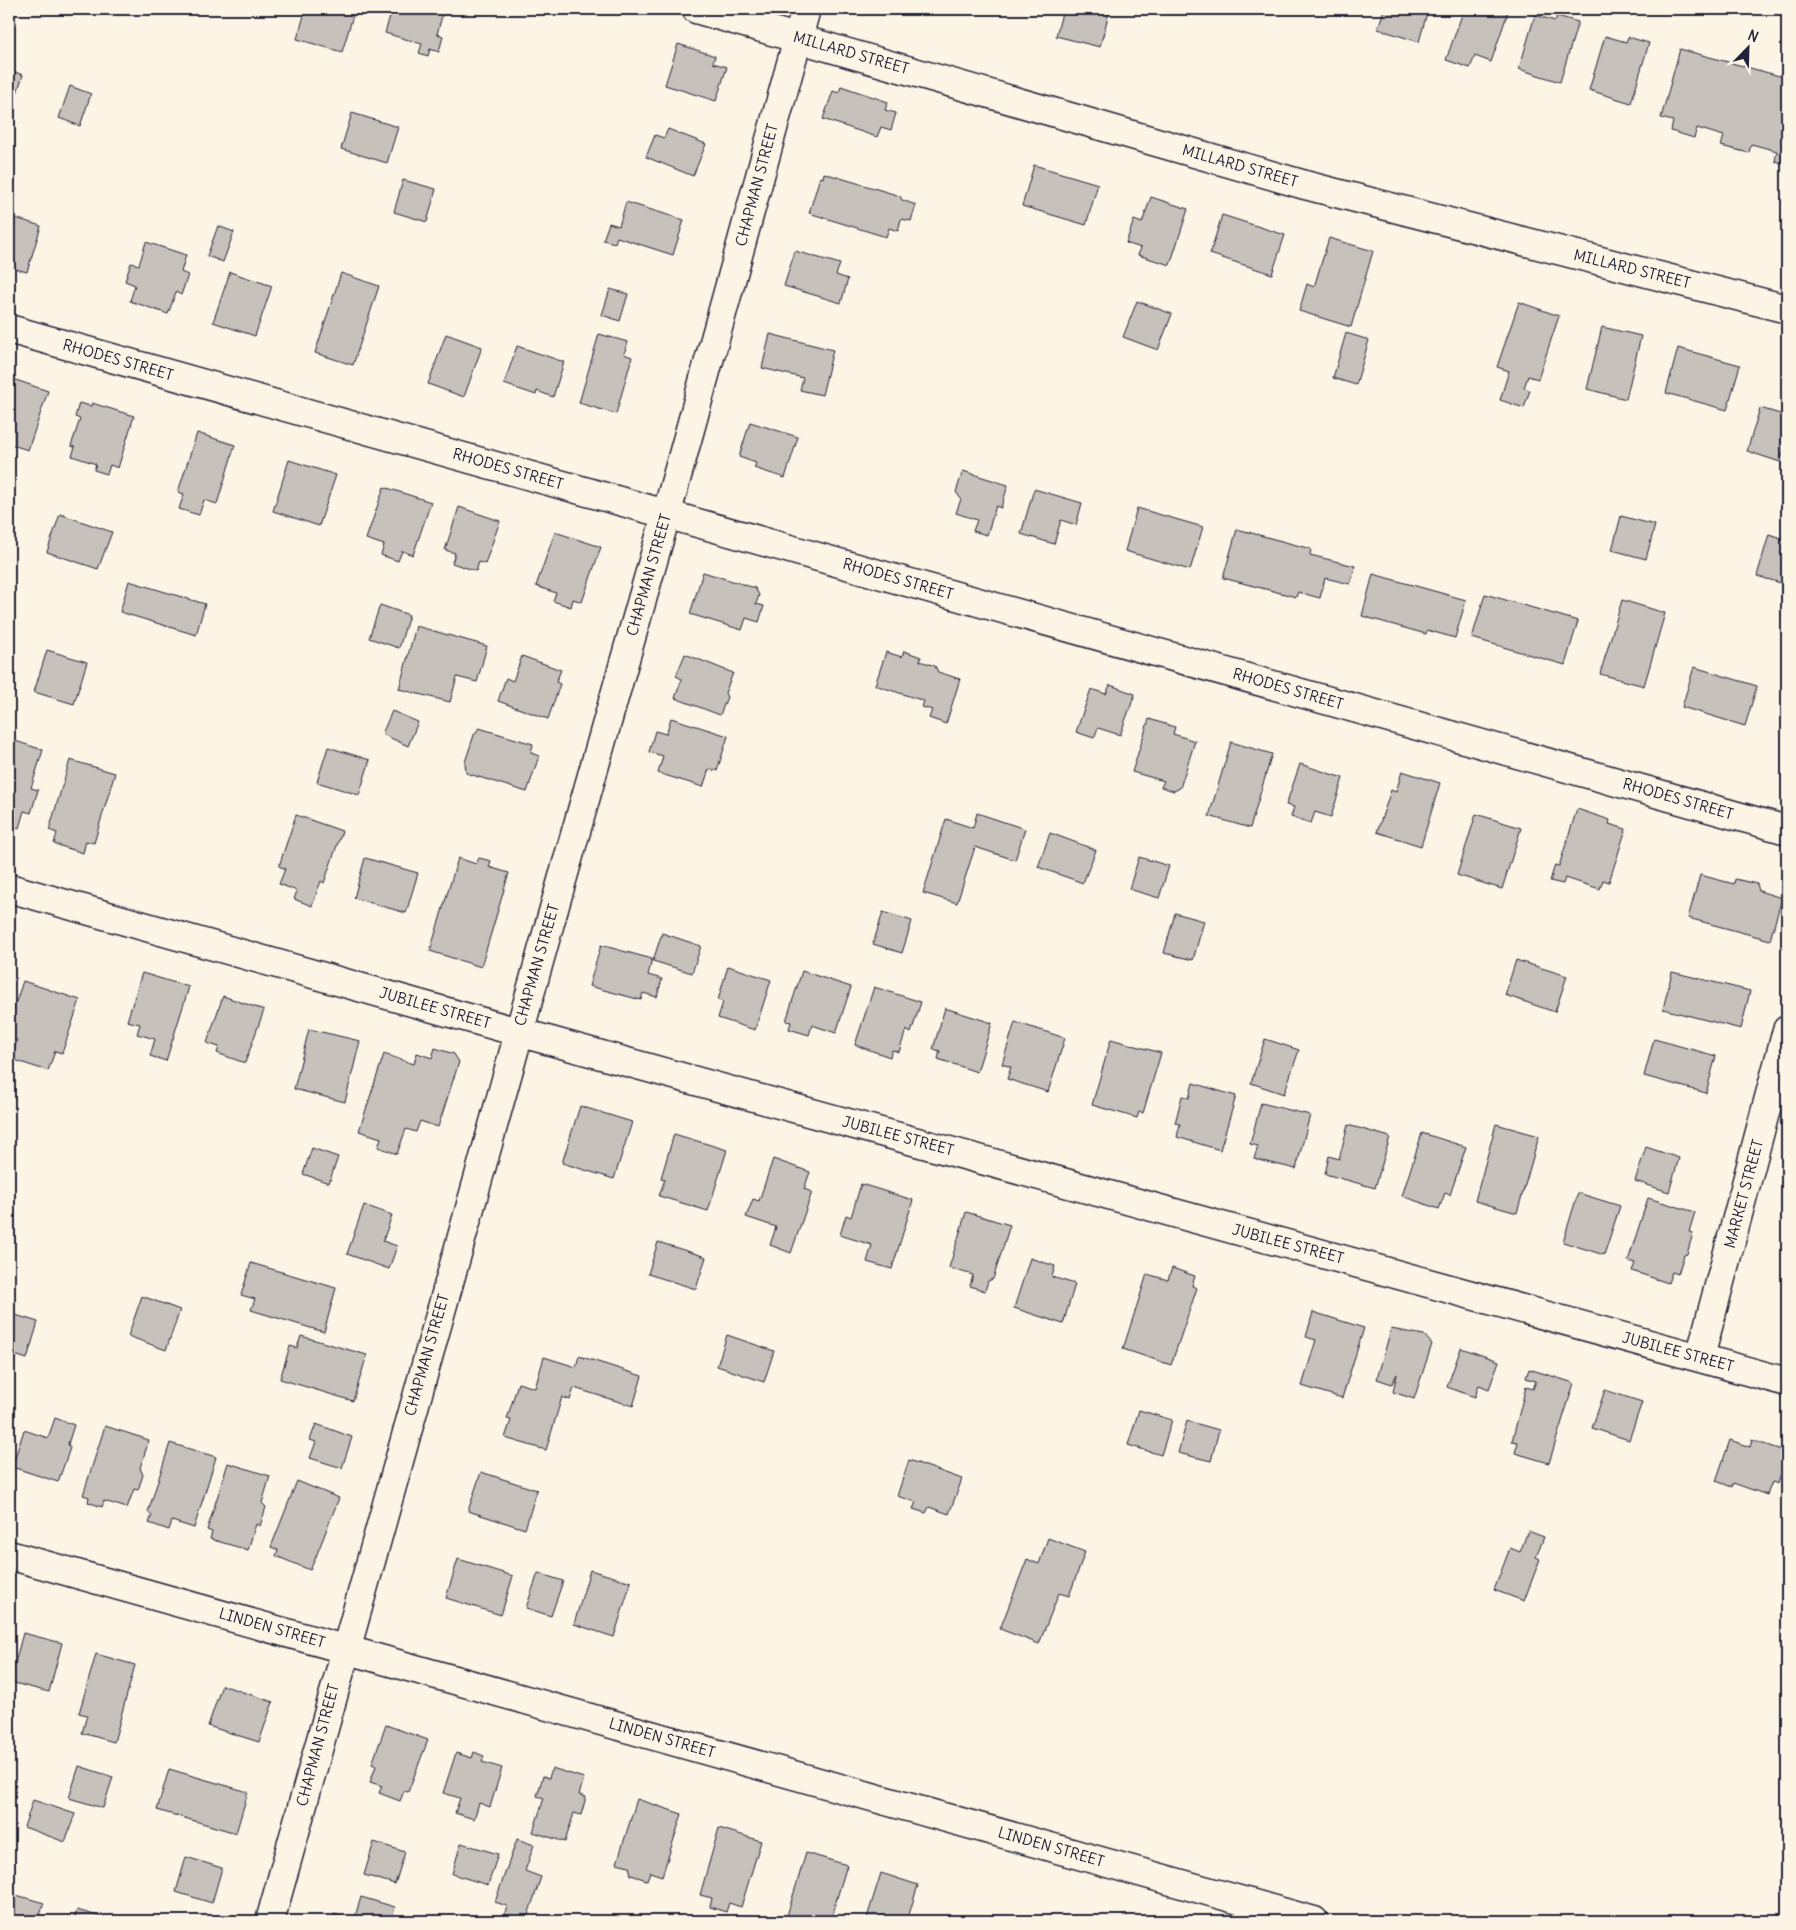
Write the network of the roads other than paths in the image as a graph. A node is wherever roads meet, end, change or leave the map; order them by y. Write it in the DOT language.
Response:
graph roads {
  1 [pos="696,9"];
  2 [pos="806,9"];
  3 [pos="798,38"];
  4 [pos="1787,309"];
  5 [pos="9,329"];
  6 [pos="666,514"];
  7 [pos="1787,830"];
  8 [pos="9,888"];
  9 [pos="1787,1030"];
  10 [pos="518,1032"];
  11 [pos="1700,1357"];
  12 [pos="1787,1382"];
  13 [pos="9,1555"];
  14 [pos="345,1648"];
  15 [pos="270,1921"];
  16 [pos="1314,1921"];
  1 -- 3 [label="street, MILLARD STREET"];
  2 -- 3 [label="street, CHAPMAN STREET"];
  3 -- 4 [label="street, MILLARD STREET"];
  3 -- 6 [label="street, CHAPMAN STREET"];
  5 -- 6 [label="street, RHODES STREET"];
  6 -- 7 [label="street, RHODES STREET"];
  6 -- 10 [label="street, CHAPMAN STREET"];
  8 -- 10 [label="street, JUBILEE STREET"];
  9 -- 11 [label="street, MARKET STREET"];
  10 -- 11 [label="street, JUBILEE STREET"];
  10 -- 14 [label="street, CHAPMAN STREET"];
  11 -- 12 [label="street, JUBILEE STREET"];
  13 -- 14 [label="street, LINDEN STREET"];
  14 -- 15 [label="street, CHAPMAN STREET"];
  14 -- 16 [label="street, LINDEN STREET"];
}
